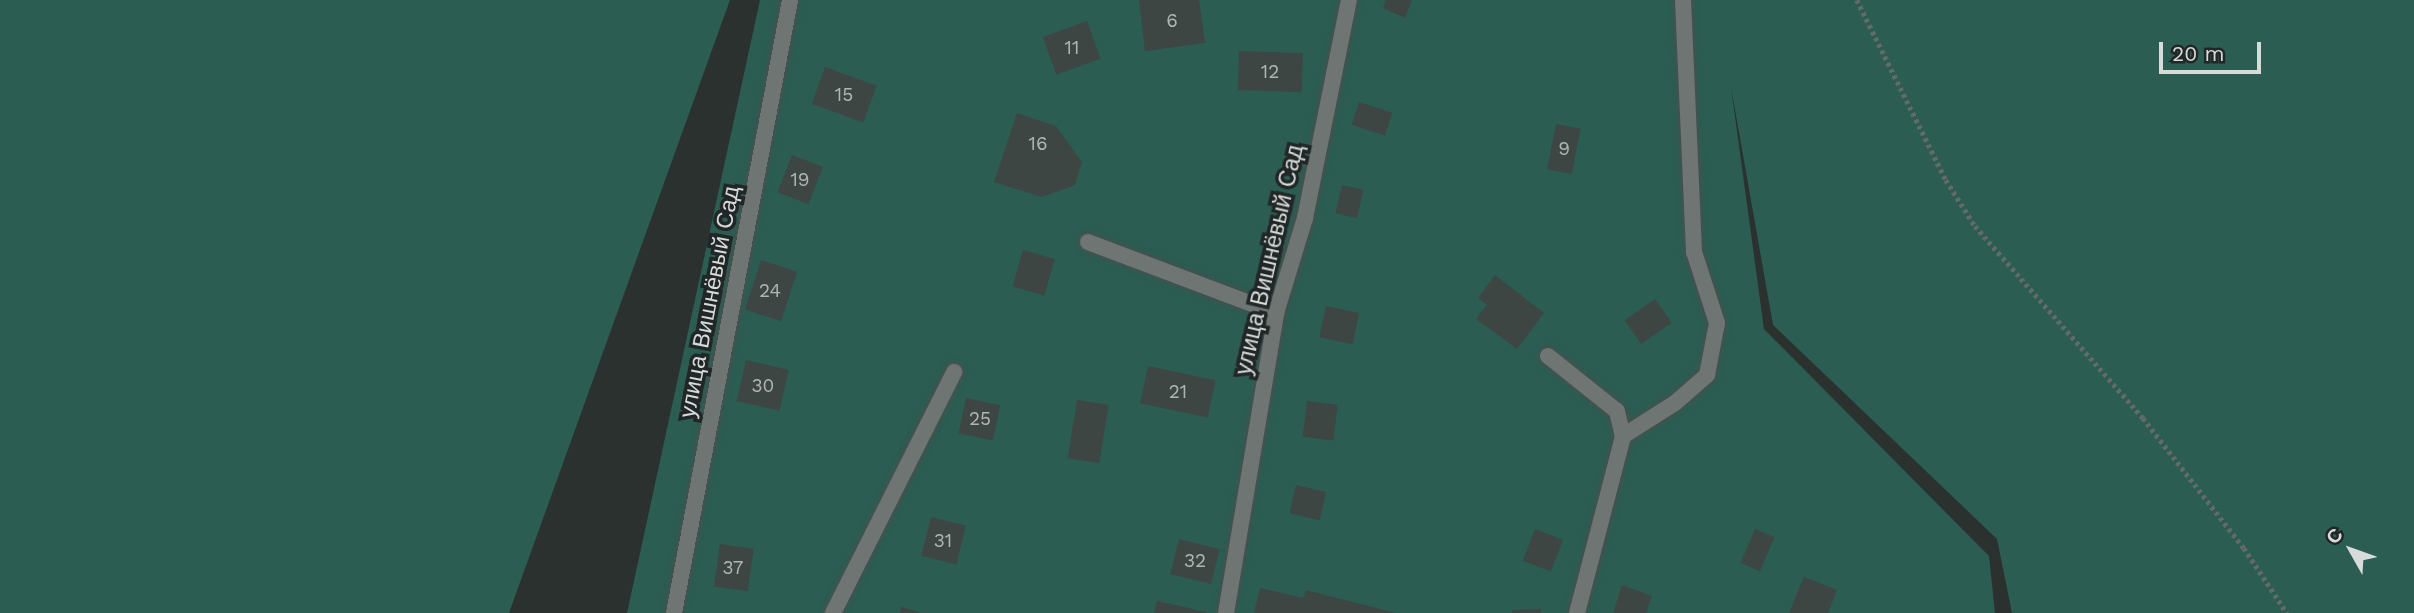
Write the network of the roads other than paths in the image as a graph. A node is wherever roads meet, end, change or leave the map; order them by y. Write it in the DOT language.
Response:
graph roads {
  1 [pos="790,0"];
  2 [pos="1349,0"];
  3 [pos="1683,0"];
  4 [pos="1088,242"];
  5 [pos="1276,313"];
  6 [pos="1548,356"];
  7 [pos="954,372"];
  8 [pos="1623,436"];
  9 [pos="674,613"];
  10 [pos="833,613"];
  11 [pos="1226,613"];
  12 [pos="1577,613"];
  1 -- 9 [label="lane, улица Вишнёвый Сад"];
  2 -- 5 [label="lane, улица Вишнёвый Сад"];
  3 -- 8 [label="lane"];
  4 -- 5 [label="lane"];
  5 -- 11 [label="lane, улица Вишнёвый Сад"];
  6 -- 8 [label="lane"];
  7 -- 10 [label="lane"];
  8 -- 12 [label="lane"];
}
